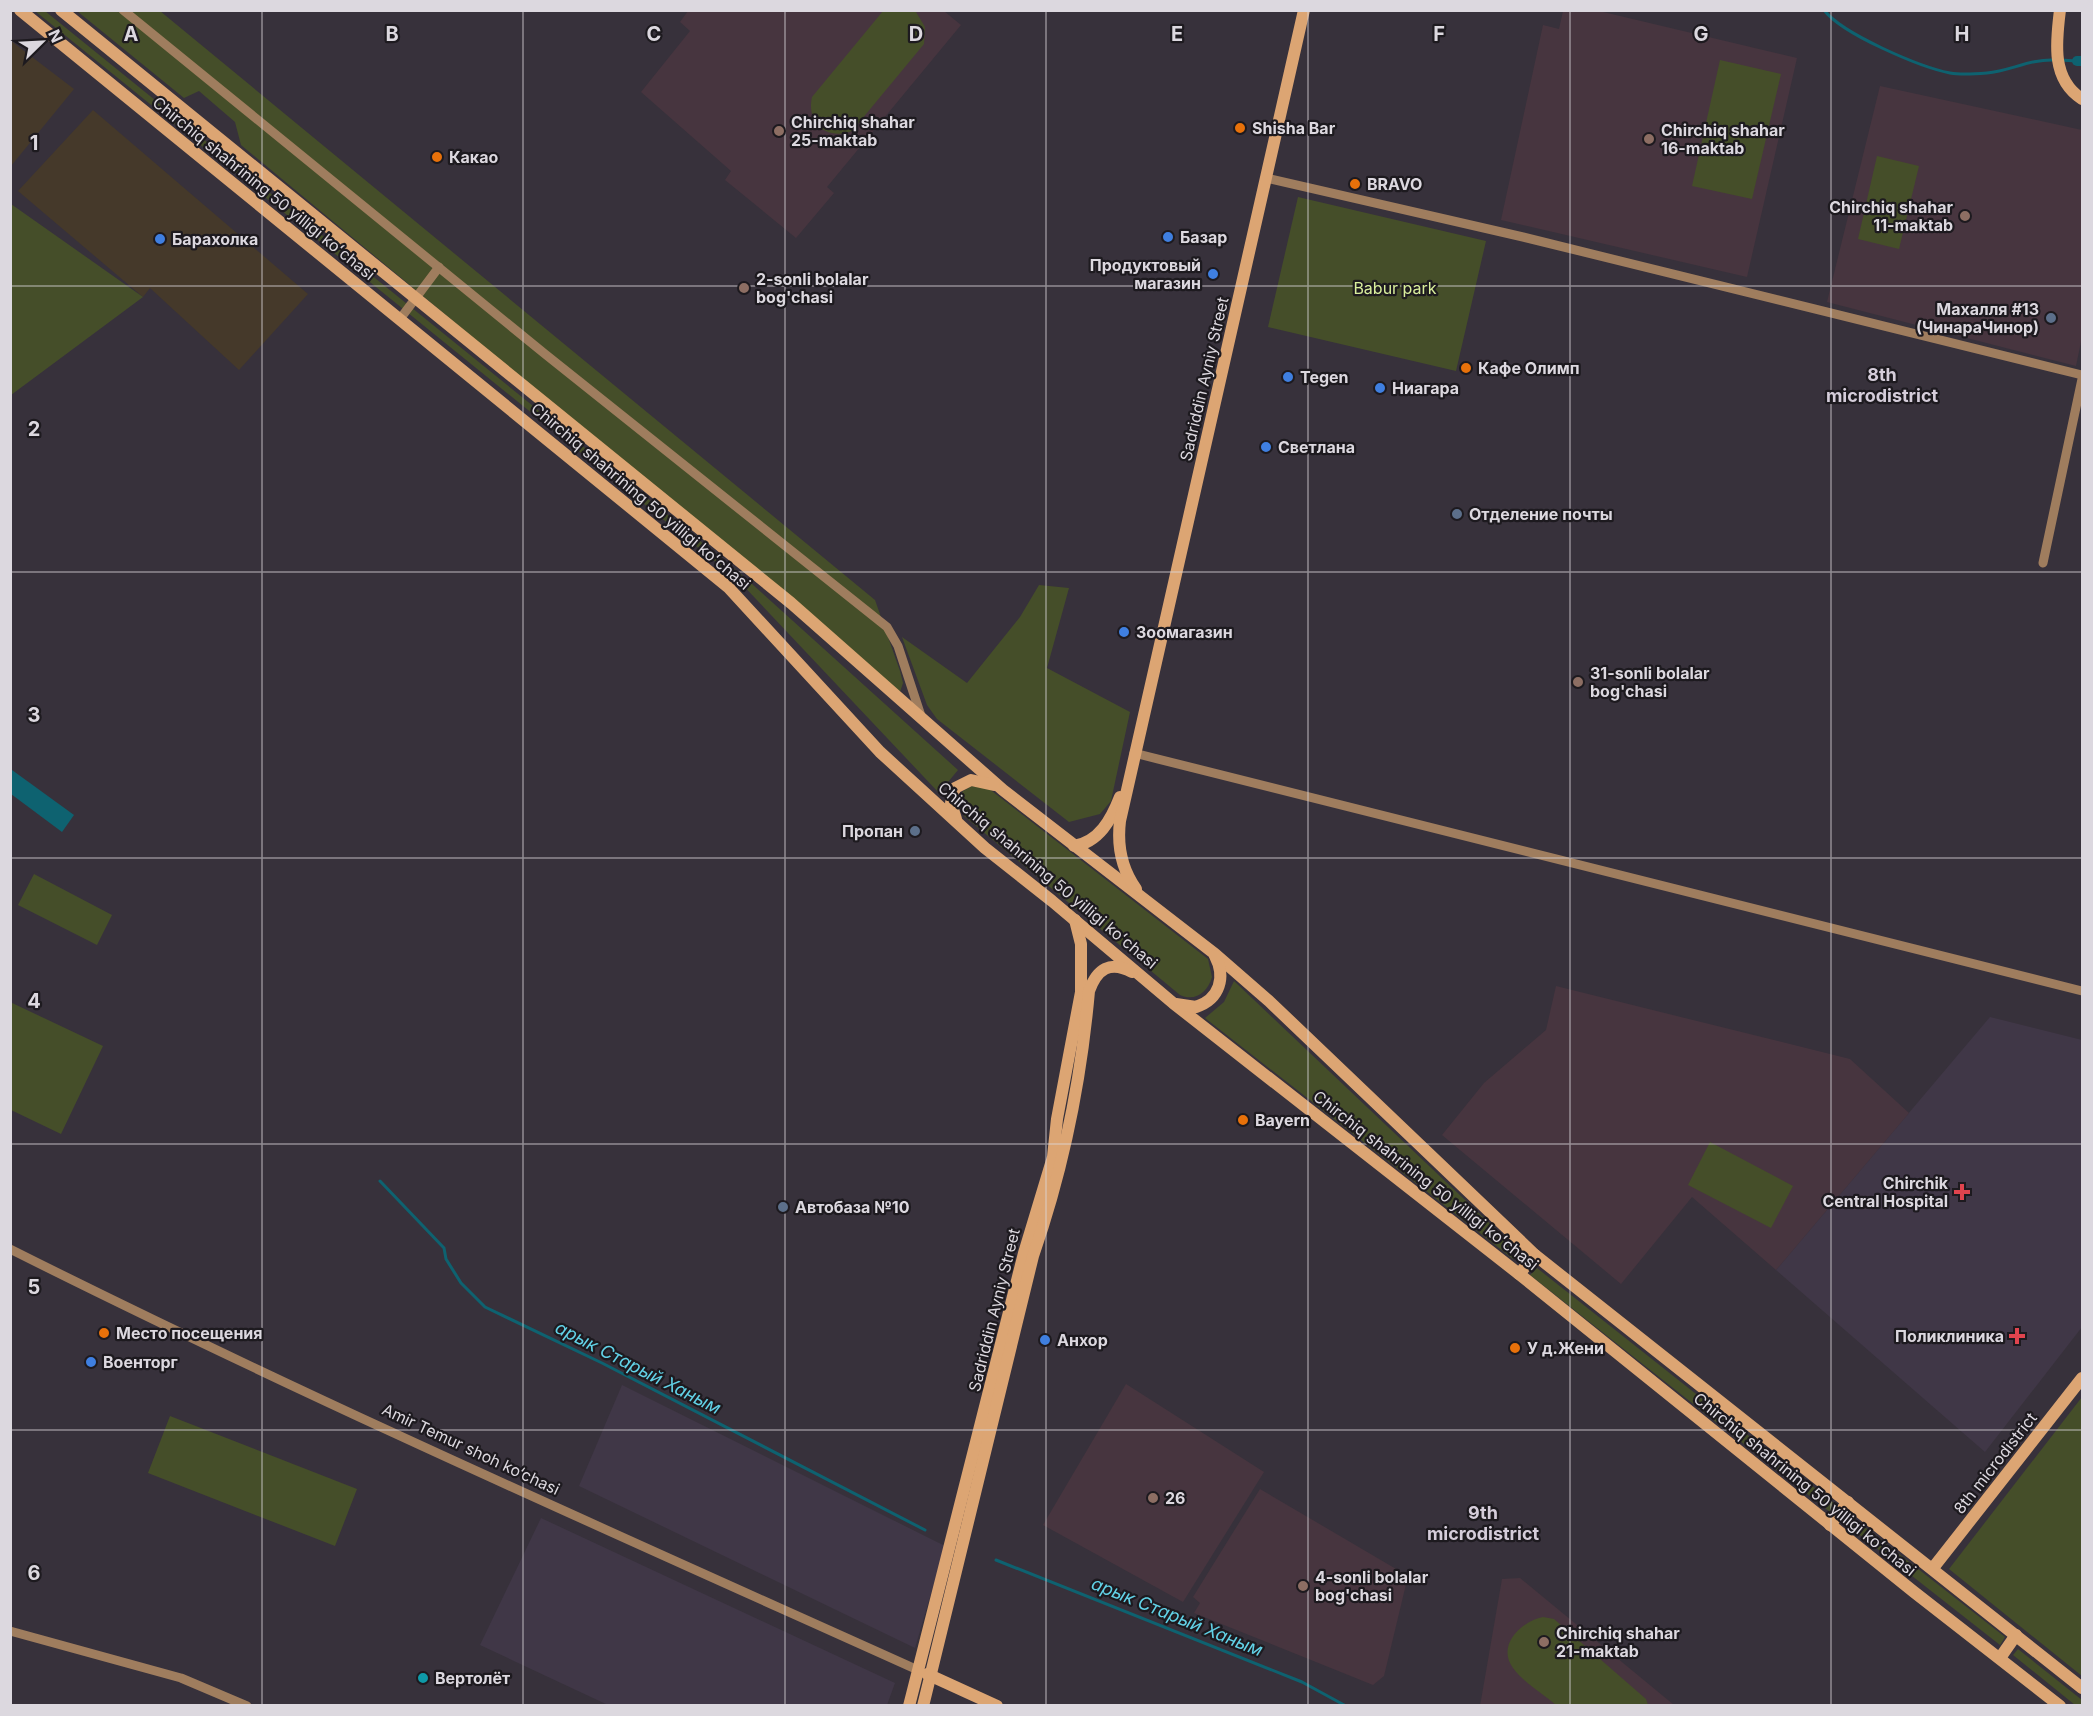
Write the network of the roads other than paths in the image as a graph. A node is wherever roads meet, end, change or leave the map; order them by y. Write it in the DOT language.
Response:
graph roads {
  1 [pos="20,10"];
  2 [pos="61,10"];
  3 [pos="123,10"];
  4 [pos="1304,10"];
  5 [pos="2060,10"];
  6 [pos="2082,99"];
  7 [pos="1266,178"];
  8 [pos="439,267"];
  9 [pos="416,298"];
  10 [pos="400,319"];
  11 [pos="2082,377"];
  12 [pos="2043,563"];
  13 [pos="923,721"];
  14 [pos="1134,753"];
  15 [pos="1003,790"];
  16 [pos="967,832"];
  17 [pos="1074,846"];
  18 [pos="1144,900"];
  19 [pos="1075,920"];
  20 [pos="1215,954"];
  21 [pos="1146,980"];
  22 [pos="2082,992"];
  23 [pos="1173,1003"];
  24 [pos="10,1249"];
  25 [pos="1535,1255"];
  26 [pos="1519,1274"];
  27 [pos="2082,1378"];
  28 [pos="1848,1502"];
  29 [pos="1830,1525"];
  30 [pos="1933,1568"];
  31 [pos="10,1631"];
  32 [pos="2016,1635"];
  33 [pos="2000,1658"];
  34 [pos="920,1671"];
  35 [pos="932,1677"];
  36 [pos="2082,1688"];
  37 [pos="247,1706"];
  38 [pos="909,1706"];
  39 [pos="924,1706"];
  40 [pos="996,1706"];
  41 [pos="2060,1706"];
  1 -- 10 [label="main road, Chirchiq shahrining 50 yilligi koʻchasi"];
  2 -- 9 [label="main road, Chirchiq shahrining 50 yilligi koʻchasi"];
  3 -- 8 [label="street"];
  4 -- 7 [label="main road, Sadriddin Ayniy Street"];
  5 -- 6 [label="main road"];
  7 -- 11 [label="street"];
  7 -- 14 [label="main road, Sadriddin Ayniy Street"];
  8 -- 9 [label="street"];
  8 -- 13 [label="street"];
  9 -- 10 [label="street"];
  9 -- 13 [label="main road, Chirchiq shahrining 50 yilligi koʻchasi"];
  10 -- 16 [label="main road, Chirchiq shahrining 50 yilligi koʻchasi"];
  11 -- 12 [label="street"];
  13 -- 15 [label="main road, Chirchiq shahrining 50 yilligi koʻchasi"];
  14 -- 17 [label="main road"];
  14 -- 18 [label="main road"];
  14 -- 22 [label="street"];
  15 -- 16 [label="main road"];
  15 -- 17 [label="main road, Chirchiq shahrining 50 yilligi koʻchasi"];
  16 -- 19 [label="main road, Chirchiq shahrining 50 yilligi koʻchasi"];
  17 -- 18 [label="main road, Chirchiq shahrining 50 yilligi koʻchasi"];
  18 -- 20 [label="main road, Chirchiq shahrining 50 yilligi koʻchasi"];
  19 -- 21 [label="main road, Chirchiq shahrining 50 yilligi koʻchasi"];
  19 -- 34 [label="main road, Sadriddin Ayniy Street"];
  20 -- 23 [label="main road"];
  20 -- 25 [label="main road, Chirchiq shahrining 50 yilligi koʻchasi"];
  21 -- 23 [label="main road, Chirchiq shahrining 50 yilligi koʻchasi"];
  21 -- 35 [label="main road, Sadriddin Ayniy Street"];
  23 -- 26 [label="main road, Chirchiq shahrining 50 yilligi koʻchasi"];
  24 -- 34 [label="street, Amir Temur shoh ko‘chasi"];
  25 -- 26 [label="main road"];
  25 -- 28 [label="main road, Chirchiq shahrining 50 yilligi koʻchasi"];
  26 -- 29 [label="main road, Chirchiq shahrining 50 yilligi koʻchasi"];
  27 -- 30 [label="main road, 8th microdistrict"];
  28 -- 29 [label="main road"];
  28 -- 30 [label="main road, Chirchiq shahrining 50 yilligi koʻchasi"];
  29 -- 33 [label="main road, Chirchiq shahrining 50 yilligi koʻchasi"];
  30 -- 32 [label="main road, Chirchiq shahrining 50 yilligi koʻchasi"];
  31 -- 37 [label="street"];
  32 -- 33 [label="main road"];
  32 -- 36 [label="main road, Chirchiq shahrining 50 yilligi koʻchasi"];
  33 -- 41 [label="main road, Chirchiq shahrining 50 yilligi koʻchasi"];
  34 -- 35 [label="main road"];
  34 -- 38 [label="main road, Sadriddin Ayniy Street"];
  35 -- 39 [label="main road, Sadriddin Ayniy Street"];
  35 -- 40 [label="main road"];
}
